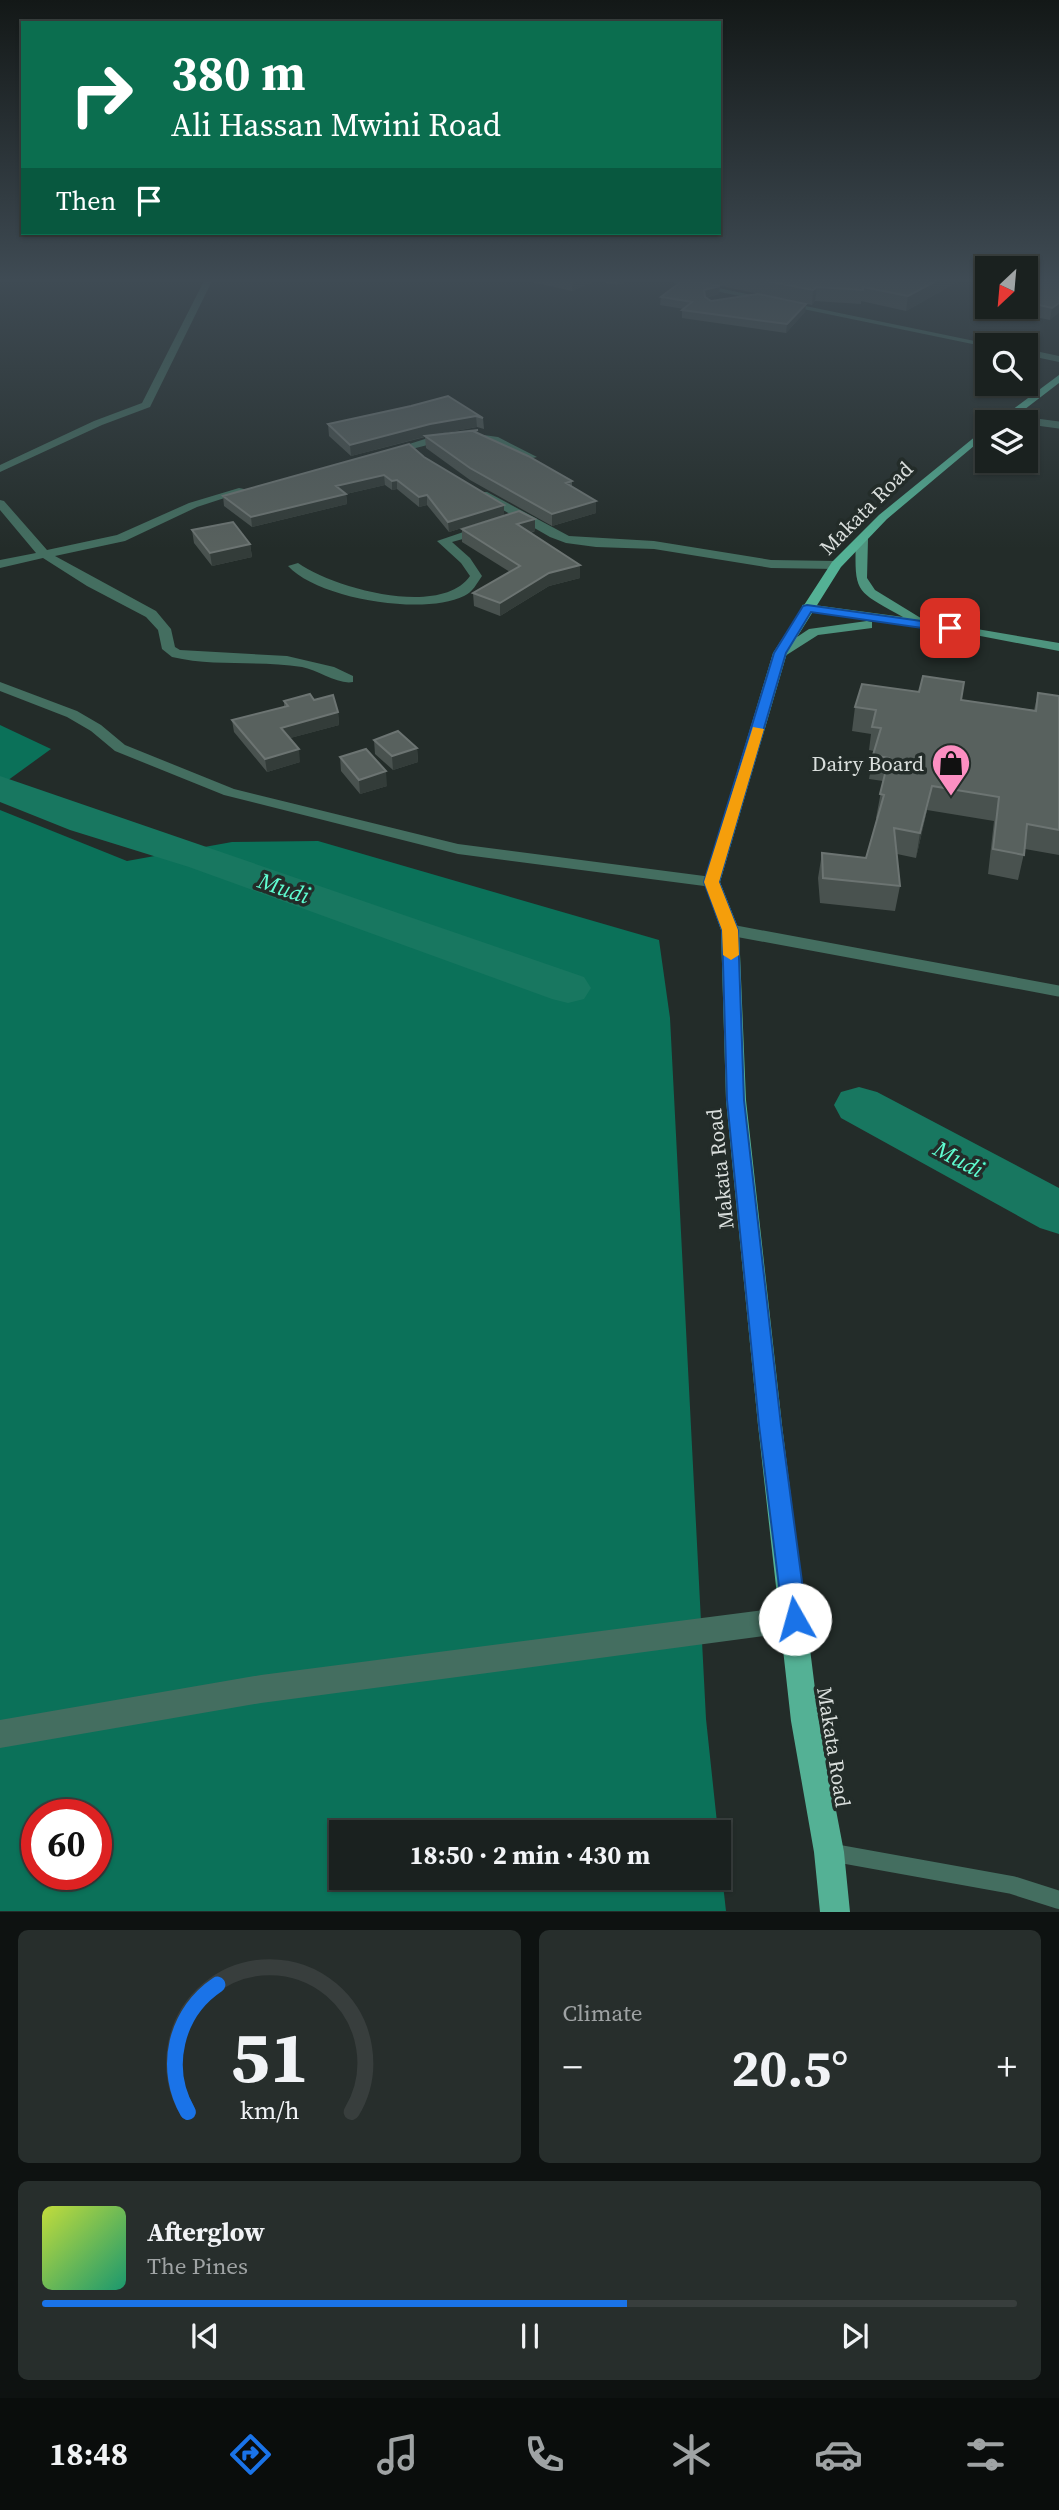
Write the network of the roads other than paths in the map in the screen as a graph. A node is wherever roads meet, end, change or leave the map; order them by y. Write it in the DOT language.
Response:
graph roads {
  1 [pos="163,370"];
  2 [pos="1059,378"];
  3 [pos="1017,410"];
  4 [pos="1038,423"];
  5 [pos="1059,425"];
  6 [pos="975,440"];
  7 [pos="372,457"];
  8 [pos="532,457"];
  9 [pos="0,469"];
  10 [pos="259,486"];
  11 [pos="471,487"];
  12 [pos="0,503"];
  13 [pos="520,517"];
  14 [pos="862,539"];
  15 [pos="44,554"];
  16 [pos="0,564"];
  17 [pos="836,565"];
  18 [pos="294,566"];
  19 [pos="807,608"];
  20 [pos="909,624"];
  21 [pos="970,630"];
  22 [pos="1059,647"];
  23 [pos="780,653"];
  24 [pos="348,679"];
  25 [pos="0,685"];
  26 [pos="712,882"];
  27 [pos="730,930"];
  28 [pos="1059,991"];
  29 [pos="795,1619"];
  30 [pos="0,1734"];
  31 [pos="828,1852"];
  32 [pos="1059,1900"];
  33 [pos="835,1912"];
  1 -- 9 [label="street"];
  2 -- 3 [label="main road"];
  4 -- 5 [label="lane"];
  6 -- 14 [label="main road, Makata Road"];
  7 -- 8 [label="street"];
  10 -- 15 [label="street"];
  11 -- 13 [label="street"];
  12 -- 15 [label="street"];
  13 -- 17 [label="street"];
  13 -- 18 [label="street"];
  14 -- 17 [label="main road, Makata Road"];
  14 -- 21 [label="main road"];
  15 -- 16 [label="street"];
  15 -- 24 [label="street"];
  17 -- 19 [label="main road, Makata Road"];
  19 -- 20 [label="main road"];
  19 -- 23 [label="main road, Makata Road"];
  20 -- 21 [label="main road"];
  20 -- 23 [label="main road"];
  21 -- 22 [label="main road"];
  23 -- 26 [label="main road, Makata Road"];
  25 -- 26 [label="street"];
  26 -- 27 [label="main road, Makata Road"];
  27 -- 28 [label="lane"];
  27 -- 29 [label="main road, Makata Road"];
  29 -- 30 [label="street"];
  29 -- 31 [label="main road, Makata Road"];
  31 -- 32 [label="lane"];
  31 -- 33 [label="main road, Makata Road"];
}
